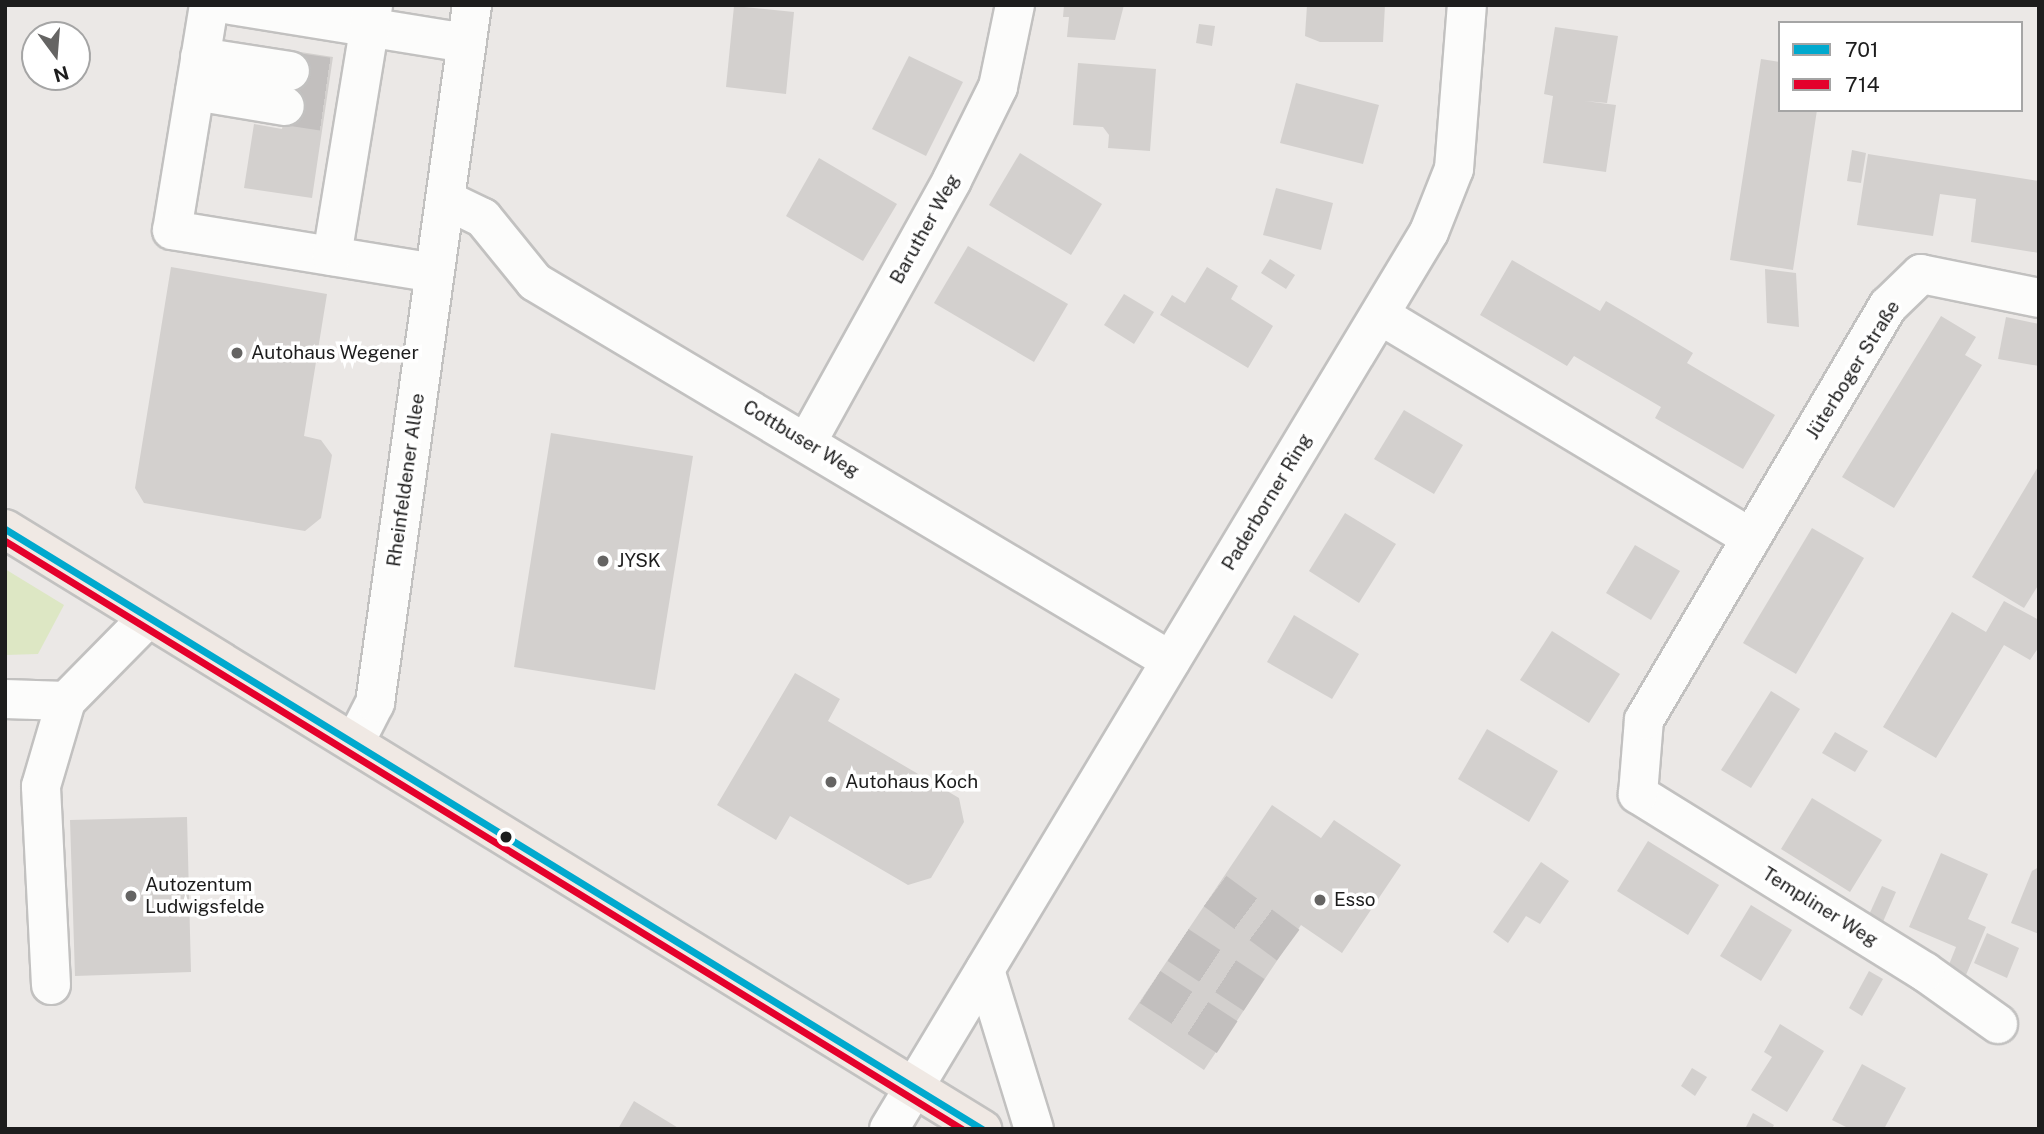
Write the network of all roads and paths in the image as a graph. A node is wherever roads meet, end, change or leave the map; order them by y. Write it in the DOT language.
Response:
graph roads {
  1 [pos="209,5"];
  2 [pos="231,5"];
  3 [pos="472,5"];
  4 [pos="1015,5"];
  5 [pos="1467,5"];
  6 [pos="371,16"];
  7 [pos="466,43"];
  8 [pos="197,74"];
  9 [pos="288,89"];
  10 [pos="446,200"];
  11 [pos="332,256"];
  12 [pos="435,273"];
  13 [pos="2039,298"];
  14 [pos="1380,314"];
  15 [pos="807,442"];
  16 [pos="5,529"];
  17 [pos="1751,538"];
  18 [pos="147,620"];
  19 [pos="1171,661"];
  20 [pos="5,699"];
  21 [pos="66,701"];
  22 [pos="355,741"];
  23 [pos="1638,794"];
  24 [pos="985,970"];
  25 [pos="51,985"];
  26 [pos="1998,1024"];
  27 [pos="915,1087"];
  28 [pos="890,1129"];
  29 [pos="982,1129"];
  30 [pos="1034,1129"];
  1 -- 8 [label="street"];
  2 -- 6 [label="street"];
  3 -- 7 [label="street, Rheinfeldener Allee"];
  4 -- 15 [label="street, Baruther Weg"];
  5 -- 14 [label="street, Paderborner Ring"];
  6 -- 7 [label="street"];
  6 -- 11 [label="street"];
  7 -- 10 [label="street, Rheinfeldener Allee"];
  8 -- 9 [label="street"];
  8 -- 11 [label="street"];
  10 -- 12 [label="street, Rheinfeldener Allee"];
  10 -- 15 [label="street, Cottbuser Weg"];
  11 -- 12 [label="street"];
  12 -- 22 [label="street, Rheinfeldener Allee"];
  13 -- 17 [label="street, Jüterboger Straße"];
  14 -- 17 [label="street"];
  14 -- 19 [label="street, Paderborner Ring"];
  15 -- 19 [label="street, Cottbuser Weg"];
  16 -- 18 [label="main road"];
  17 -- 23 [label="street, Jüterboger Straße"];
  18 -- 21 [label="street"];
  18 -- 22 [label="main road"];
  19 -- 24 [label="street, Paderborner Ring"];
  20 -- 21 [label="street"];
  21 -- 25 [label="street"];
  22 -- 27 [label="main road"];
  23 -- 26 [label="street, Templiner Weg"];
  24 -- 27 [label="street, Paderborner Ring"];
  24 -- 30 [label="street"];
  27 -- 28 [label="street, Paderborner Ring"];
  27 -- 29 [label="main road"];
}
